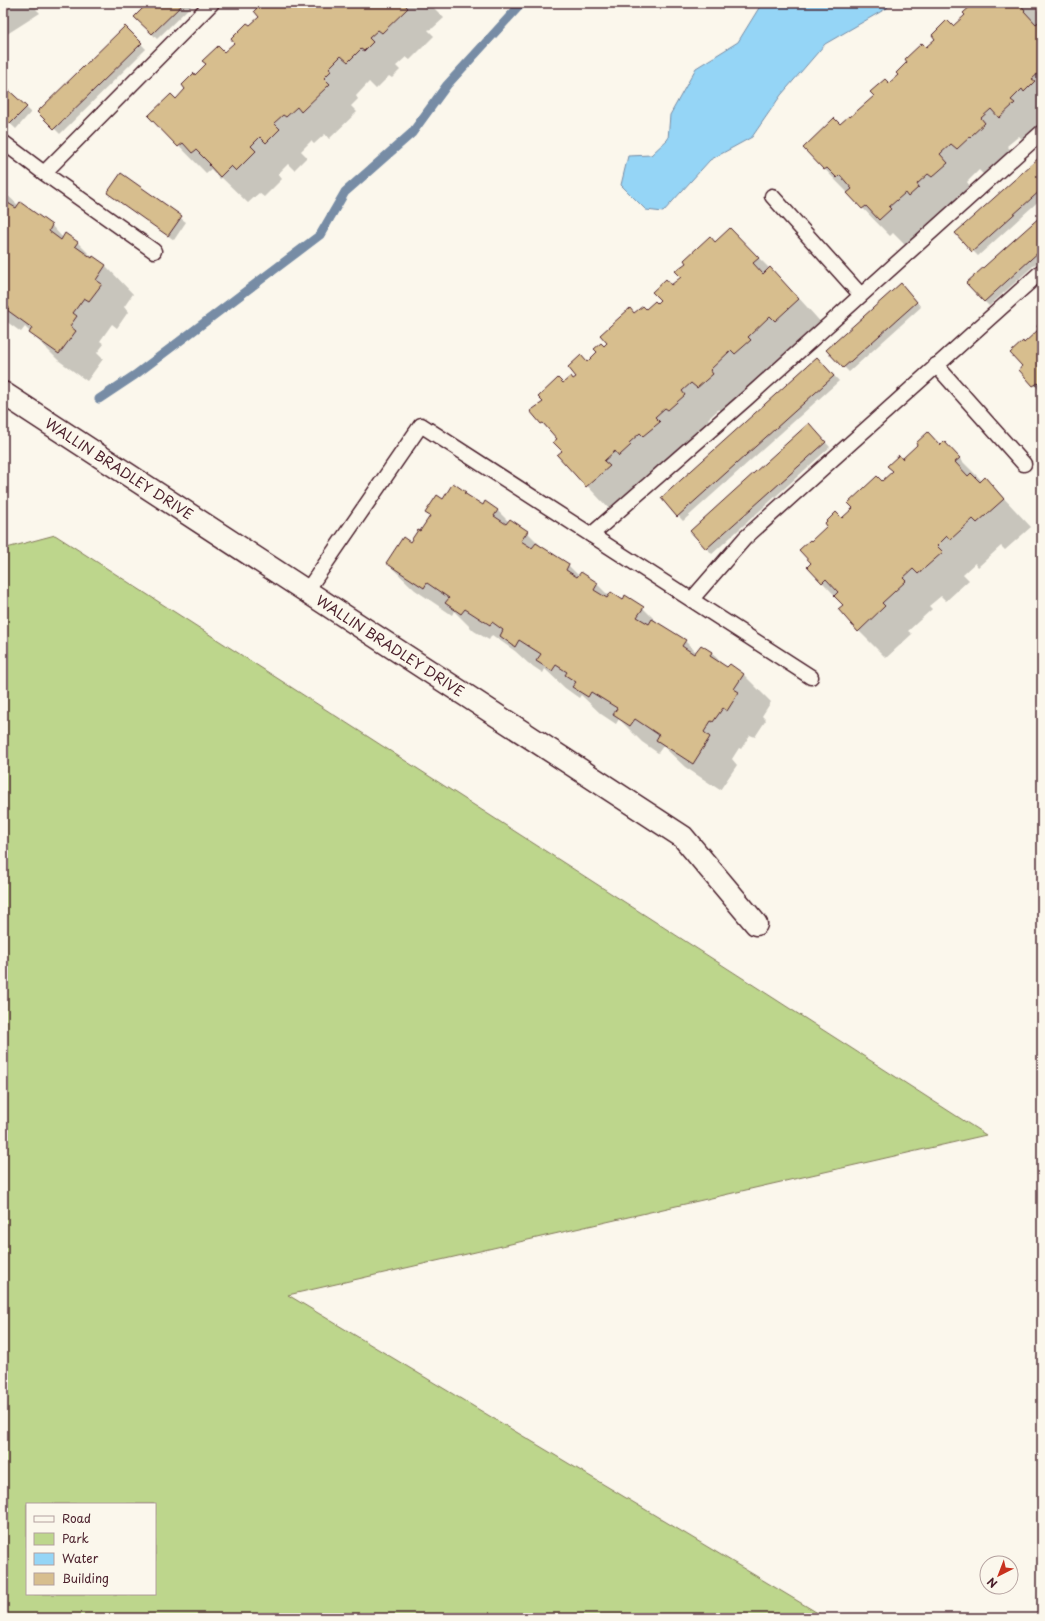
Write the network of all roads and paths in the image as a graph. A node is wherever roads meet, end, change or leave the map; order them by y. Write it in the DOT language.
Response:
graph roads {
  1 [pos="212,3"];
  2 [pos="1042,132"];
  3 [pos="3,142"];
  4 [pos="44,173"];
  5 [pos="772,196"];
  6 [pos="154,251"];
  7 [pos="1042,271"];
  8 [pos="860,294"];
  9 [pos="936,365"];
  10 [pos="3,393"];
  11 [pos="1024,464"];
  12 [pos="591,534"];
  13 [pos="306,592"];
  14 [pos="692,599"];
  15 [pos="811,677"];
  16 [pos="756,924"];
  1 -- 4 [label="lane"];
  2 -- 8 [label="lane"];
  3 -- 4 [label="lane"];
  4 -- 6 [label="lane"];
  5 -- 8 [label="lane"];
  7 -- 9 [label="lane"];
  8 -- 12 [label="lane"];
  9 -- 11 [label="lane"];
  9 -- 14 [label="lane"];
  10 -- 13 [label="street, WALLIN BRADLEY DRIVE"];
  12 -- 13 [label="lane"];
  12 -- 14 [label="lane"];
  13 -- 16 [label="street, WALLIN BRADLEY DRIVE"];
  14 -- 15 [label="lane"];
}
